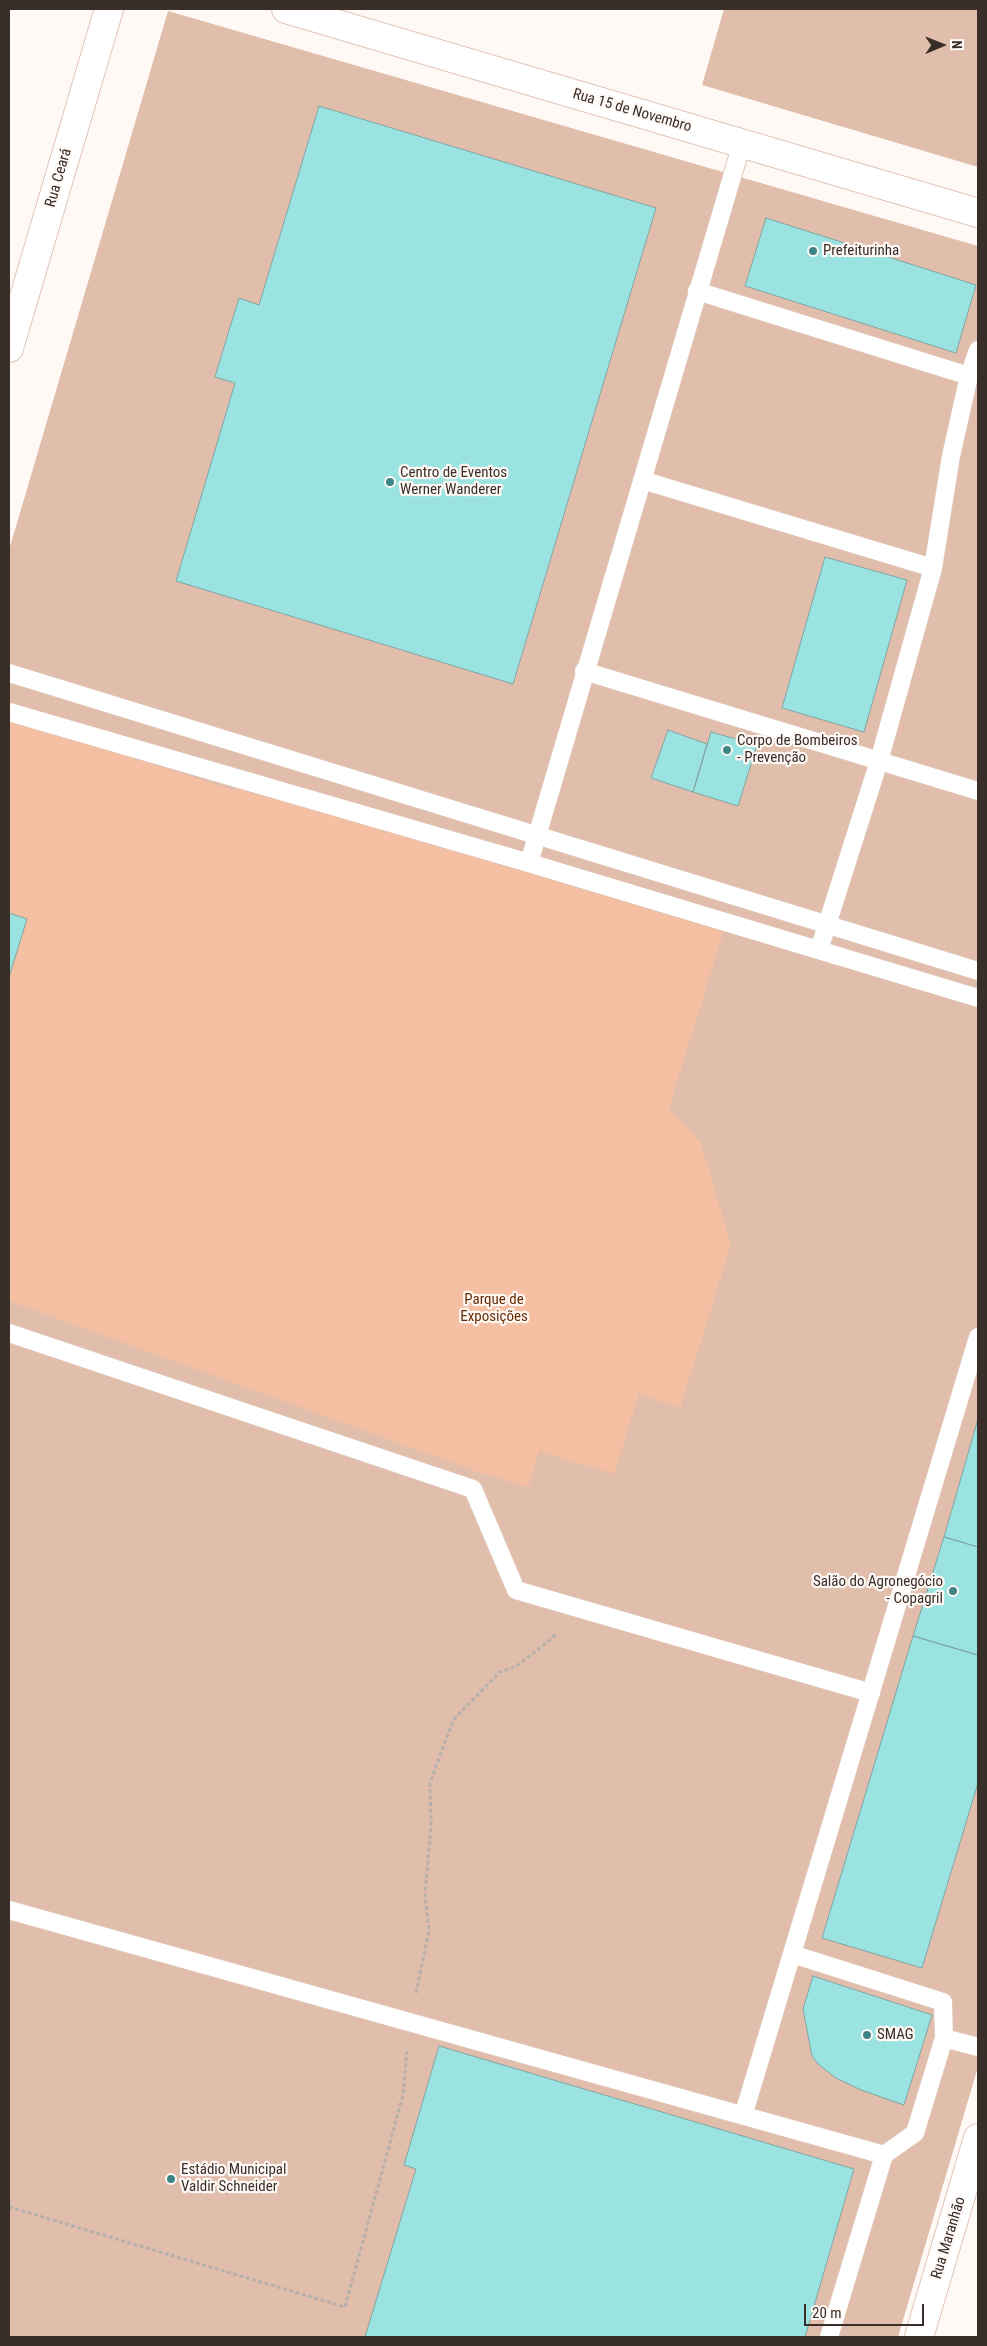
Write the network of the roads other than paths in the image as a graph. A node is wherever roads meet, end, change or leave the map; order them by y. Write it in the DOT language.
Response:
graph roads {
  1 [pos="109,9"];
  2 [pos="286,9"];
  3 [pos="742,143"];
  4 [pos="978,213"];
  5 [pos="697,291"];
  6 [pos="9,348"];
  7 [pos="978,350"];
  8 [pos="968,376"];
  9 [pos="642,480"];
  10 [pos="933,568"];
  11 [pos="584,672"];
  12 [pos="9,673"];
  13 [pos="9,712"];
  14 [pos="879,761"];
  15 [pos="978,791"];
  16 [pos="537,835"];
  17 [pos="529,863"];
  18 [pos="827,924"];
  19 [pos="819,950"];
  20 [pos="978,971"];
  21 [pos="978,998"];
  22 [pos="9,1333"];
  23 [pos="978,1337"];
  24 [pos="871,1693"];
  25 [pos="9,1910"];
  26 [pos="792,1954"];
  27 [pos="944,2038"];
  28 [pos="978,2047"];
  29 [pos="743,2116"];
  30 [pos="978,2138"];
  31 [pos="884,2155"];
  32 [pos="829,2337"];
  33 [pos="919,2337"];
  1 -- 6 [label="street, Rua Ceará"];
  2 -- 3 [label="street, Rua 15 de Novembro"];
  3 -- 4 [label="street, Rua 15 de Novembro"];
  3 -- 5 [label="lane"];
  5 -- 8 [label="lane"];
  5 -- 9 [label="lane"];
  7 -- 8 [label="lane"];
  8 -- 10 [label="lane"];
  9 -- 10 [label="lane"];
  9 -- 11 [label="lane"];
  10 -- 14 [label="lane"];
  11 -- 14 [label="lane"];
  11 -- 16 [label="lane"];
  12 -- 16 [label="lane"];
  13 -- 17 [label="lane"];
  14 -- 15 [label="lane"];
  14 -- 18 [label="lane"];
  16 -- 17 [label="lane"];
  16 -- 18 [label="lane"];
  17 -- 19 [label="lane"];
  18 -- 19 [label="lane"];
  18 -- 20 [label="lane"];
  19 -- 21 [label="lane"];
  22 -- 24 [label="lane"];
  23 -- 24 [label="lane"];
  24 -- 26 [label="lane"];
  25 -- 29 [label="lane"];
  26 -- 27 [label="lane"];
  26 -- 29 [label="lane"];
  27 -- 28 [label="lane"];
  27 -- 31 [label="lane"];
  29 -- 31 [label="lane"];
  30 -- 33 [label="street, Rua Maranhão"];
  31 -- 32 [label="lane"];
}
